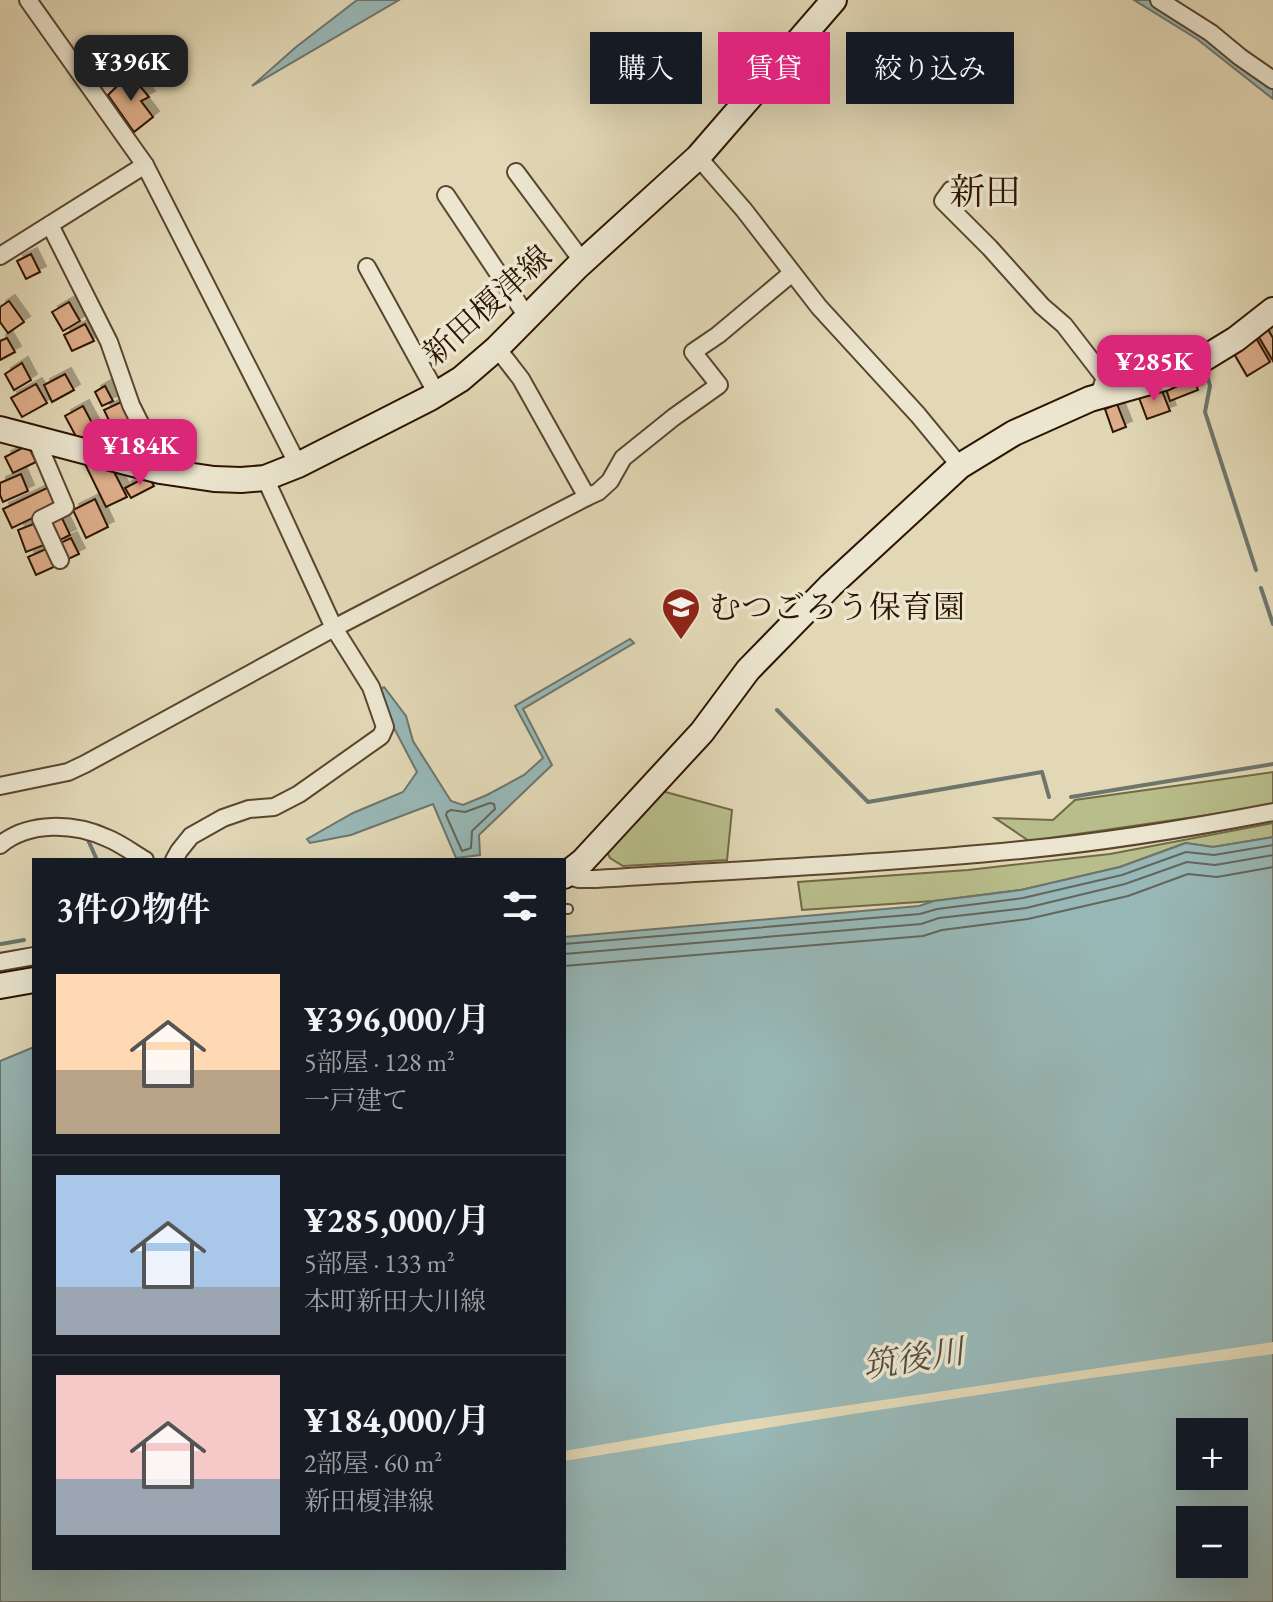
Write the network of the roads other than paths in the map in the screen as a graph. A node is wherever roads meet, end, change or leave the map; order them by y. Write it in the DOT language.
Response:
graph roads {
  1 [pos="28,0"];
  2 [pos="834,0"];
  3 [pos="1159,0"];
  4 [pos="1273,80"];
  5 [pos="698,157"];
  6 [pos="145,165"];
  7 [pos="516,172"];
  8 [pos="951,190"];
  9 [pos="446,195"];
  10 [pos="50,225"];
  11 [pos="0,256"];
  12 [pos="583,262"];
  13 [pos="367,267"];
  14 [pos="792,273"];
  15 [pos="1273,310"];
  16 [pos="528,318"];
  17 [pos="497,348"];
  18 [pos="437,394"];
  19 [pos="1098,397"];
  20 [pos="0,429"];
  21 [pos="36,439"];
  22 [pos="298,465"];
  23 [pos="960,466"];
  24 [pos="164,471"];
  25 [pos="265,478"];
  26 [pos="587,497"];
  27 [pos="60,560"];
  28 [pos="334,628"];
  29 [pos="0,786"];
  30 [pos="1273,812"];
  31 [pos="0,845"];
  32 [pos="142,858"];
  33 [pos="175,858"];
  34 [pos="566,874"];
  35 [pos="566,876"];
  36 [pos="32,956"];
  37 [pos="0,962"];
  38 [pos="32,980"];
  39 [pos="0,986"];
  1 -- 6 [label="street"];
  2 -- 5 [label="main road, 新田榎津線"];
  3 -- 4 [label="street"];
  5 -- 12 [label="main road, 新田榎津線"];
  5 -- 14 [label="street"];
  6 -- 10 [label="street"];
  6 -- 22 [label="street"];
  7 -- 12 [label="street"];
  8 -- 19 [label="street"];
  9 -- 16 [label="street"];
  10 -- 11 [label="street"];
  10 -- 24 [label="street"];
  12 -- 16 [label="main road, 新田榎津線"];
  13 -- 18 [label="street"];
  14 -- 23 [label="street"];
  14 -- 26 [label="street"];
  15 -- 19 [label="main road"];
  16 -- 17 [label="main road, 新田榎津線"];
  17 -- 18 [label="main road, 新田榎津線"];
  17 -- 26 [label="street"];
  18 -- 22 [label="main road, 新田榎津線"];
  19 -- 23 [label="main road"];
  20 -- 21 [label="main road, 新田榎津線"];
  21 -- 24 [label="main road, 新田榎津線"];
  21 -- 27 [label="street"];
  22 -- 25 [label="main road, 新田榎津線"];
  23 -- 34 [label="main road"];
  24 -- 25 [label="main road, 新田榎津線"];
  25 -- 28 [label="street"];
  26 -- 28 [label="street"];
  28 -- 29 [label="street"];
  28 -- 33 [label="street"];
  30 -- 35 [label="street"];
  31 -- 32 [label="street"];
  36 -- 37 [label="street"];
  38 -- 39 [label="main road"];
}
